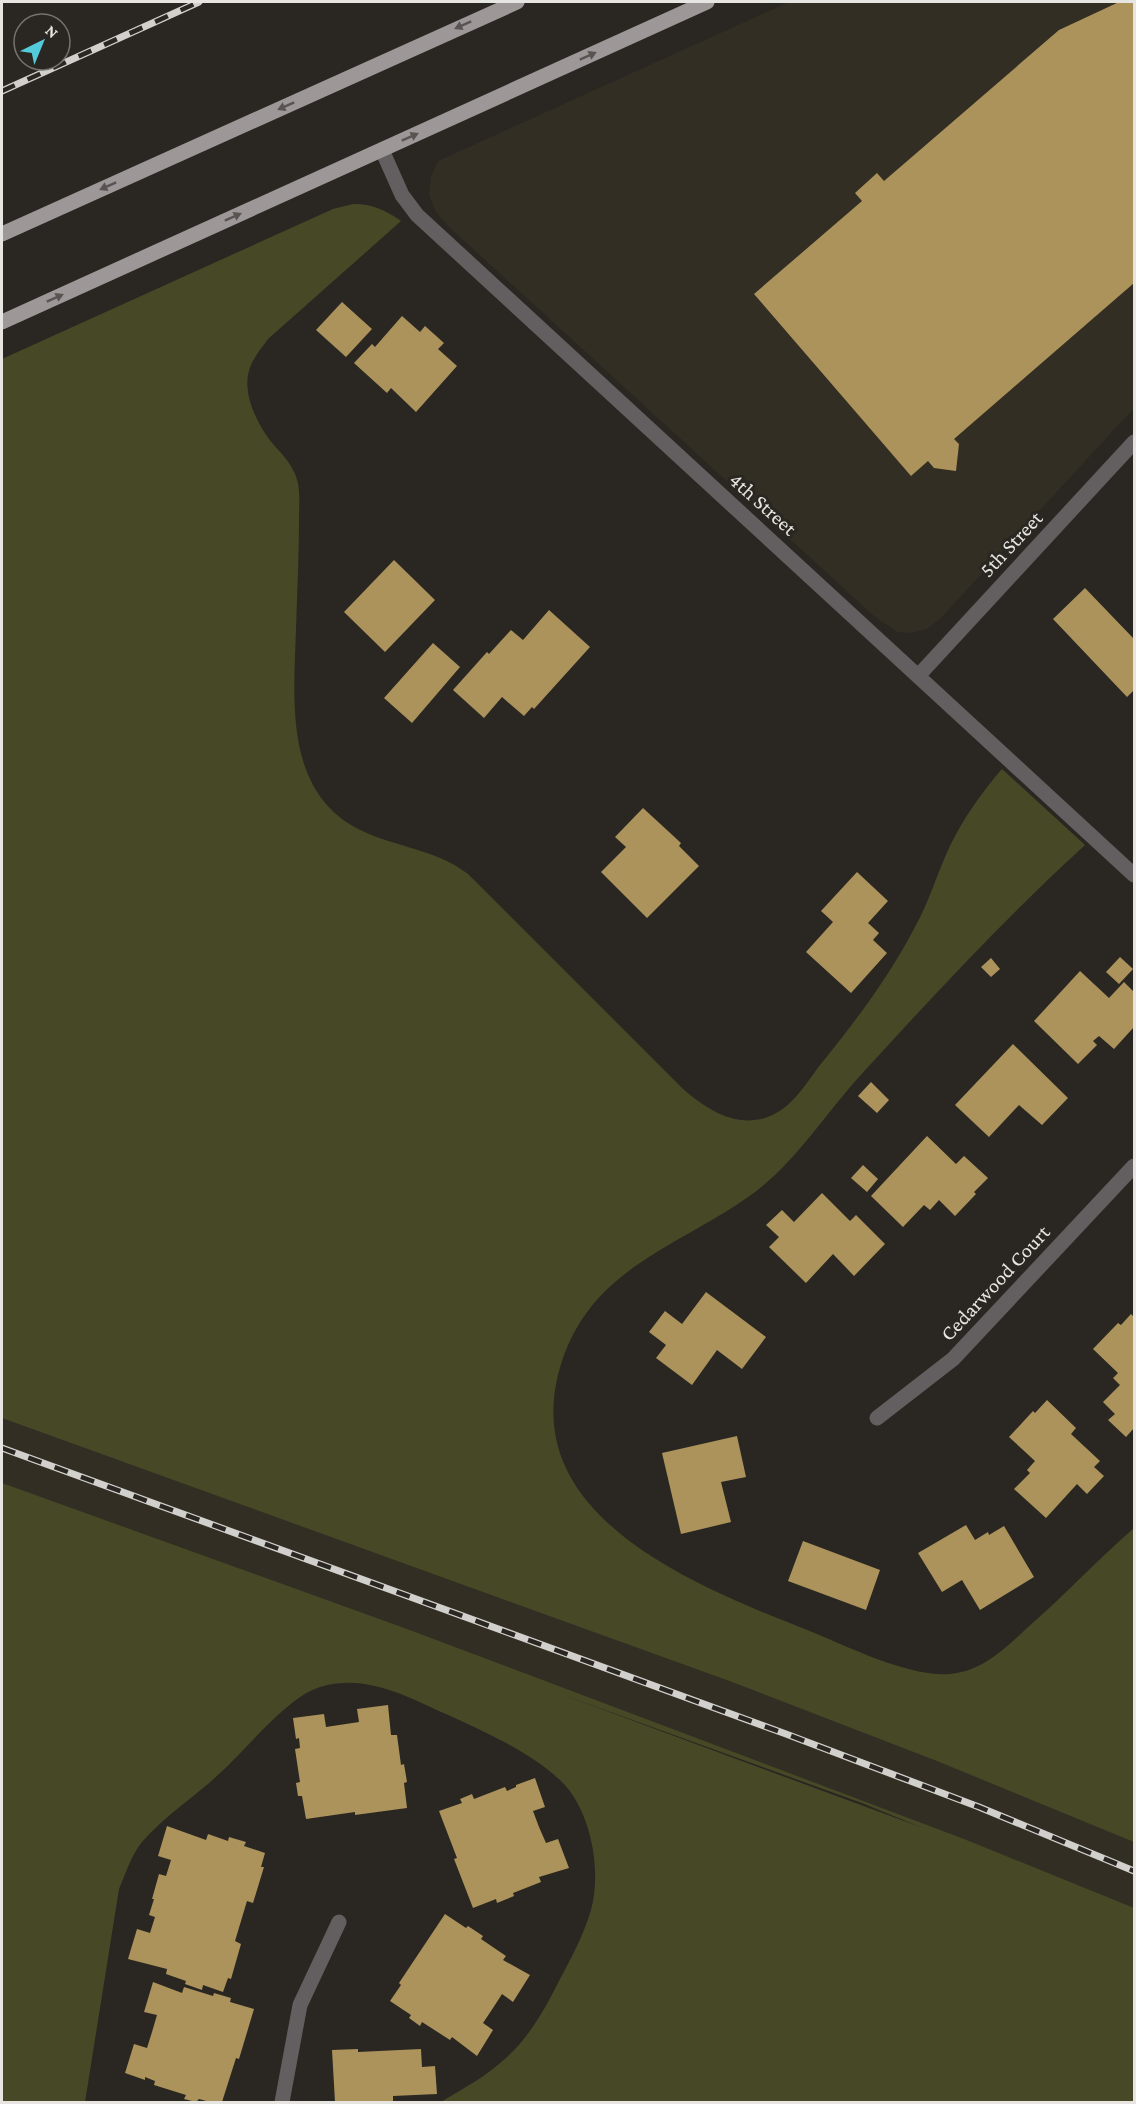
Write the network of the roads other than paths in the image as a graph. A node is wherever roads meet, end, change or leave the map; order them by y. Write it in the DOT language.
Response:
graph roads {
  1 [pos="517,2"];
  2 [pos="708,2"];
  3 [pos="382,150"];
  4 [pos="2,234"];
  5 [pos="2,322"];
  6 [pos="1134,442"];
  7 [pos="919,675"];
  8 [pos="1134,875"];
  9 [pos="1134,1166"];
  10 [pos="877,1418"];
  11 [pos="339,1922"];
  12 [pos="282,2103"];
  1 -- 4 [label="main road, one-way"];
  3 -- 2 [label="main road, one-way"];
  5 -- 3 [label="main road, one-way"];
  3 -- 7 [label="street, 4th Street"];
  6 -- 7 [label="street, 5th Street"];
  7 -- 8 [label="street, 4th Street"];
  9 -- 10 [label="street, Cedarwood Court"];
  11 -- 12 [label="street"];
}
